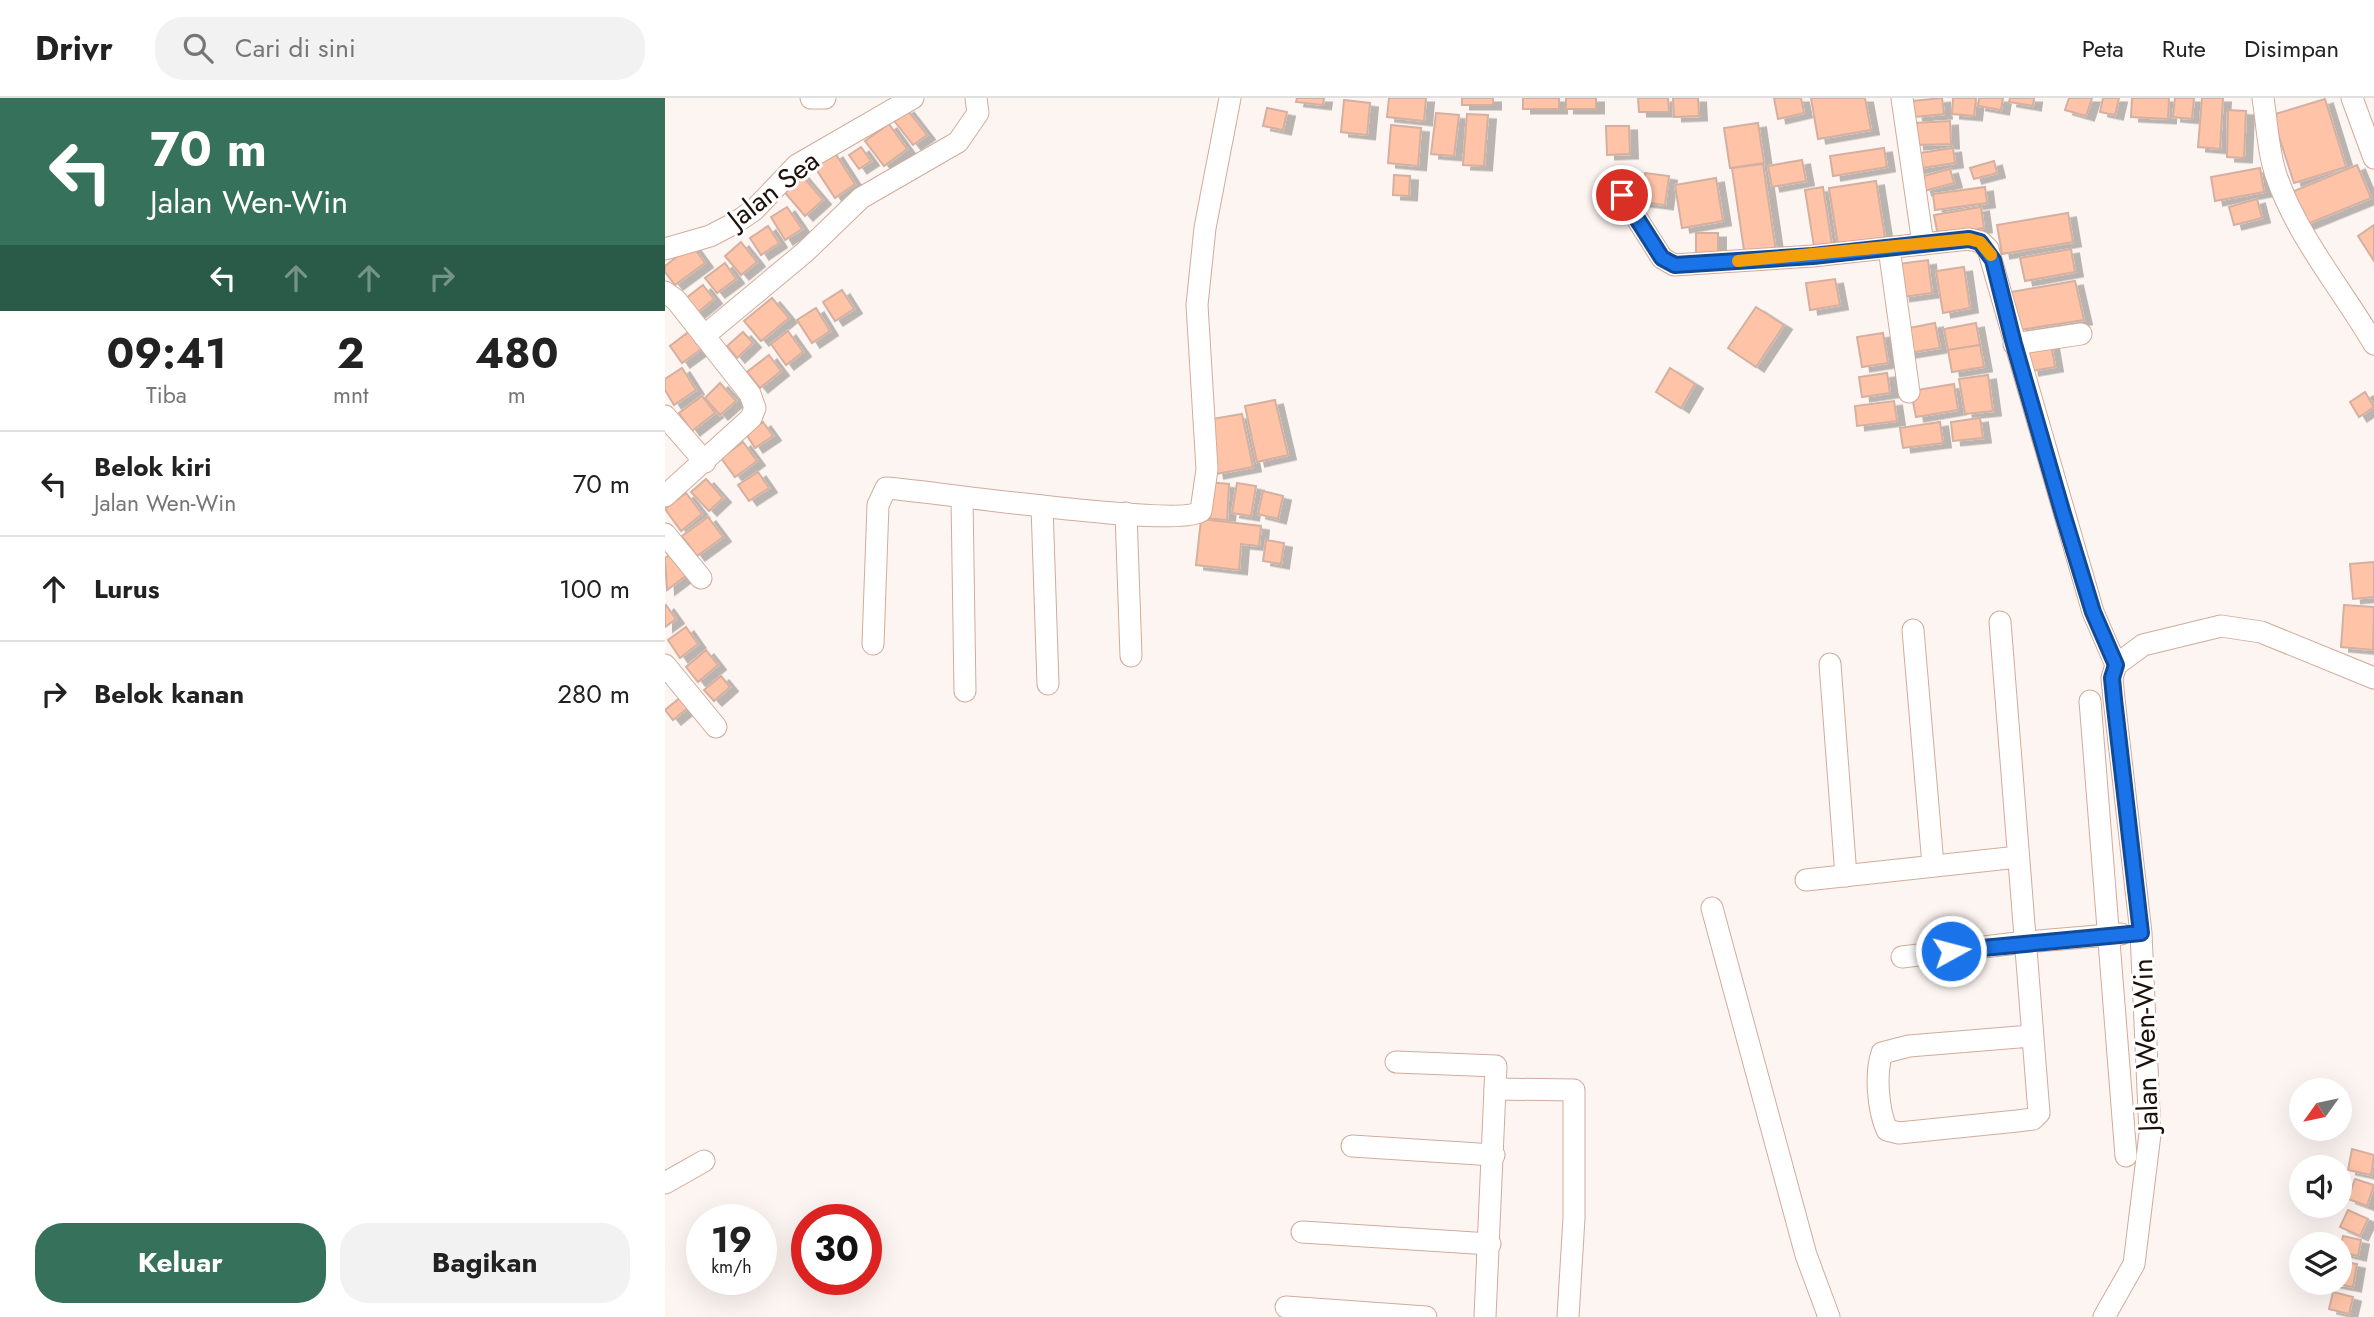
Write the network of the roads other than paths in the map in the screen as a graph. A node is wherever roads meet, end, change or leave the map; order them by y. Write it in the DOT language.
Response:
graph roads {
  1 [pos="811,98"];
  2 [pos="825,98"];
  3 [pos="913,98"];
  4 [pos="976,98"];
  5 [pos="1230,98"];
  6 [pos="1902,98"];
  7 [pos="2263,98"];
  8 [pos="2352,98"];
  9 [pos="2374,158"];
  10 [pos="1622,195"];
  11 [pos="1923,244"];
  12 [pos="1888,248"];
  13 [pos="665,249"];
  14 [pos="665,292"];
  15 [pos="2081,334"];
  16 [pos="704,336"];
  17 [pos="2014,344"];
  18 [pos="2374,344"];
  19 [pos="1909,391"];
  20 [pos="665,416"];
  21 [pos="705,462"];
  22 [pos="665,496"];
  23 [pos="962,498"];
  24 [pos="1042,506"];
  25 [pos="1126,513"];
  26 [pos="665,534"];
  27 [pos="701,578"];
  28 [pos="2000,622"];
  29 [pos="1913,630"];
  30 [pos="873,644"];
  31 [pos="1131,656"];
  32 [pos="1830,664"];
  33 [pos="665,665"];
  34 [pos="2116,665"];
  35 [pos="2374,678"];
  36 [pos="1048,684"];
  37 [pos="965,691"];
  38 [pos="2090,701"];
  39 [pos="716,727"];
  40 [pos="2018,857"];
  41 [pos="1933,864"];
  42 [pos="1846,876"];
  43 [pos="1805,880"];
  44 [pos="1712,908"];
  45 [pos="2141,933"];
  46 [pos="2110,935"];
  47 [pos="2025,942"];
  48 [pos="1902,957"];
  49 [pos="2031,1036"];
  50 [pos="1396,1062"];
  51 [pos="1495,1089"];
  52 [pos="1352,1146"];
  53 [pos="1494,1155"];
  54 [pos="2126,1156"];
  55 [pos="704,1161"];
  56 [pos="665,1183"];
  57 [pos="1302,1232"];
  58 [pos="1490,1244"];
  59 [pos="1806,1255"];
  60 [pos="1286,1307"];
  61 [pos="1426,1317"];
  62 [pos="1485,1317"];
  63 [pos="1568,1317"];
  64 [pos="1816,1317"];
  65 [pos="1829,1317"];
  66 [pos="2104,1317"];
  1 -- 2 [label="street"];
  3 -- 13 [label="street, Jalan Sea"];
  4 -- 16 [label="street"];
  5 -- 25 [label="street"];
  6 -- 11 [label="street"];
  7 -- 18 [label="street"];
  8 -- 9 [label="street"];
  10 -- 12 [label="street"];
  11 -- 12 [label="street"];
  11 -- 17 [label="street"];
  12 -- 19 [label="street"];
  14 -- 16 [label="street"];
  15 -- 17 [label="street"];
  16 -- 21 [label="street"];
  17 -- 34 [label="street"];
  20 -- 21 [label="street"];
  21 -- 22 [label="street"];
  23 -- 24 [label="street"];
  23 -- 30 [label="street"];
  23 -- 37 [label="street"];
  24 -- 25 [label="street"];
  24 -- 36 [label="street"];
  25 -- 31 [label="street"];
  26 -- 27 [label="street"];
  28 -- 40 [label="street"];
  29 -- 41 [label="street"];
  32 -- 42 [label="street"];
  33 -- 39 [label="street"];
  34 -- 35 [label="street"];
  34 -- 45 [label="street, Jalan Wen-Win"];
  38 -- 46 [label="street"];
  40 -- 41 [label="street"];
  40 -- 47 [label="street"];
  41 -- 42 [label="street"];
  42 -- 43 [label="street"];
  44 -- 59 [label="street"];
  45 -- 46 [label="street"];
  45 -- 66 [label="street, Jalan Wen-Win"];
  46 -- 47 [label="street"];
  46 -- 54 [label="street"];
  47 -- 48 [label="street"];
  47 -- 49 [label="street"];
  49 -- 49 [label="street"];
  50 -- 51 [label="street"];
  51 -- 53 [label="street"];
  51 -- 63 [label="street"];
  52 -- 53 [label="street"];
  53 -- 58 [label="street"];
  55 -- 56 [label="street"];
  57 -- 58 [label="street"];
  58 -- 62 [label="street"];
  59 -- 64 [label="street"];
  59 -- 65 [label="street"];
  60 -- 61 [label="street"];
}
